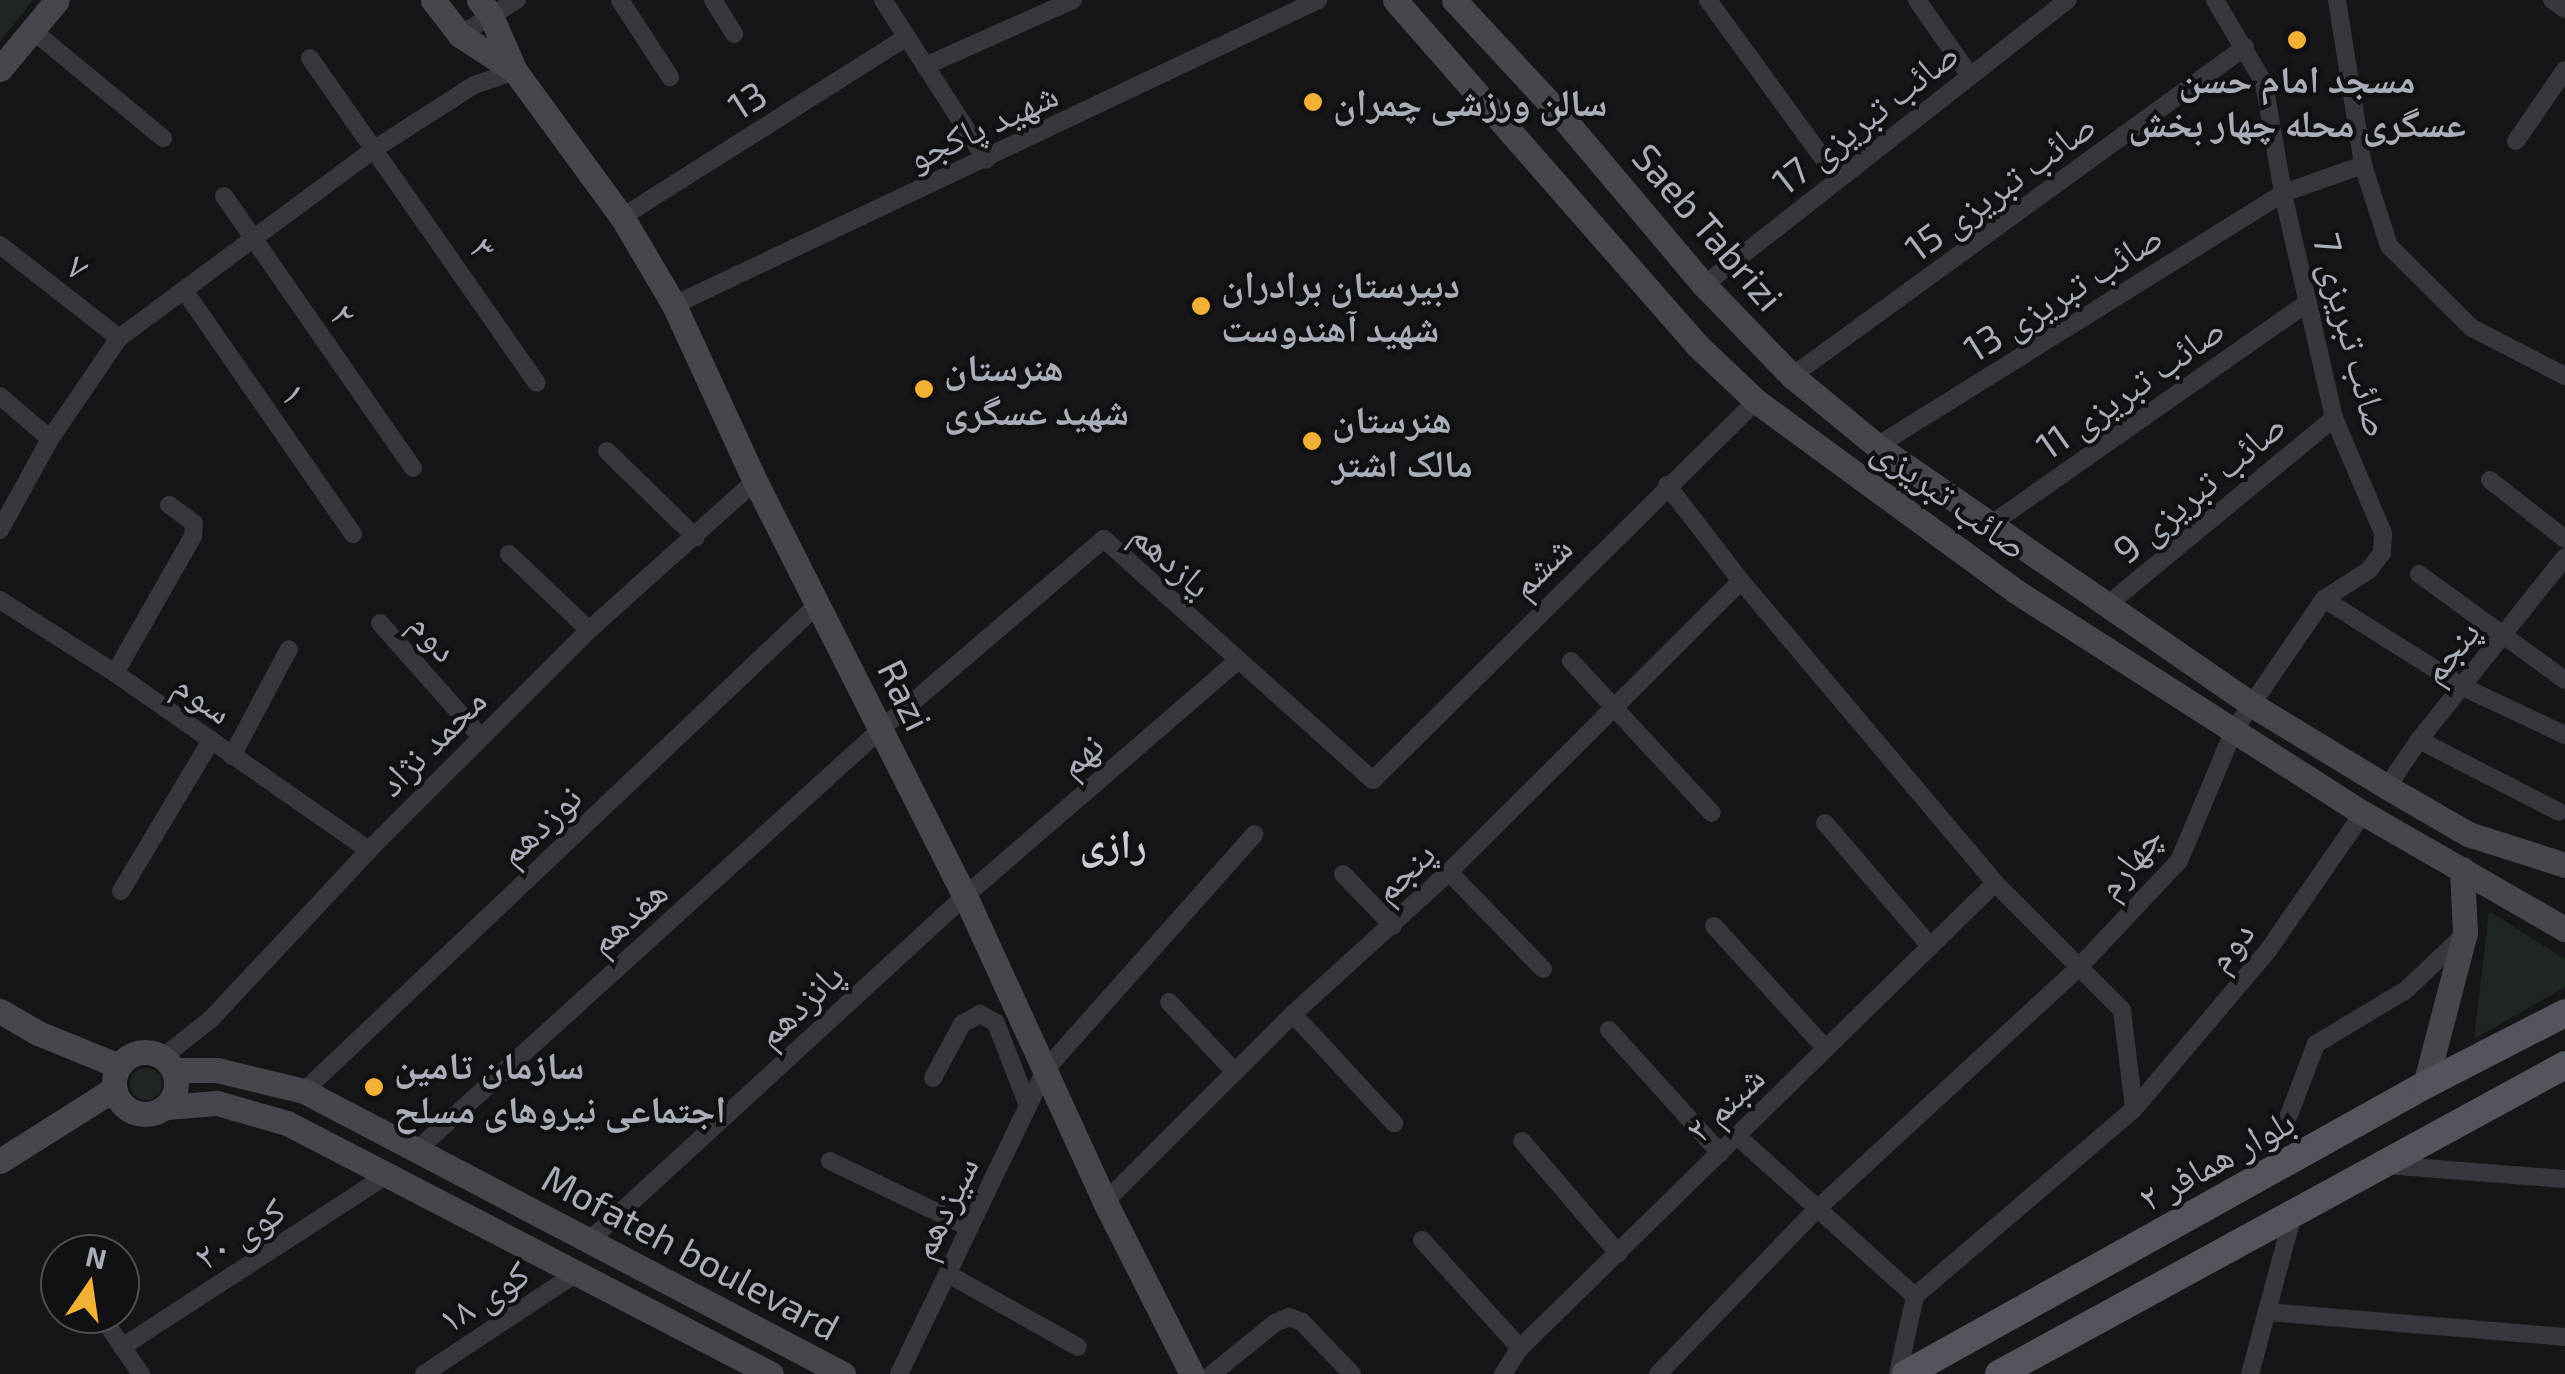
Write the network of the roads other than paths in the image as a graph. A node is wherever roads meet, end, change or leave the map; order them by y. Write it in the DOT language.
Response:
graph roads {
  1 [pos="57,0"];
  2 [pos="433,0"];
  3 [pos="517,0"];
  4 [pos="620,0"];
  5 [pos="713,0"];
  6 [pos="883,0"];
  7 [pos="1073,0"];
  8 [pos="1318,0"];
  9 [pos="1454,0"];
  10 [pos="1708,0"];
  11 [pos="1917,0"];
  12 [pos="2067,0"];
  13 [pos="2215,0"];
  14 [pos="2337,0"];
  15 [pos="2552,0"];
  16 [pos="1402,4"];
  17 [pos="485,8"];
  18 [pos="2565,9"];
  19 [pos="32,30"];
  20 [pos="734,34"];
  21 [pos="460,35"];
  22 [pos="907,38"];
  23 [pos="2245,48"];
  24 [pos="310,58"];
  25 [pos="925,66"];
  26 [pos="0,69"];
  27 [pos="2565,70"];
  28 [pos="515,71"];
  29 [pos="1970,76"];
  30 [pos="670,77"];
  31 [pos="163,138"];
  32 [pos="2516,141"];
  33 [pos="376,148"];
  34 [pos="986,160"];
  35 [pos="2363,165"];
  36 [pos="1838,179"];
  37 [pos="2284,193"];
  38 [pos="224,196"];
  39 [pos="622,217"];
  40 [pos="253,243"];
  41 [pos="0,245"];
  42 [pos="1704,285"];
  43 [pos="184,290"];
  44 [pos="2308,302"];
  45 [pos="674,306"];
  46 [pos="119,338"];
  47 [pos="1792,376"];
  48 [pos="2565,376"];
  49 [pos="537,383"];
  50 [pos="0,396"];
  51 [pos="1756,401"];
  52 [pos="2334,418"];
  53 [pos="50,439"];
  54 [pos="1877,446"];
  55 [pos="607,451"];
  56 [pos="413,468"];
  57 [pos="2490,480"];
  58 [pos="755,481"];
  59 [pos="1667,486"];
  60 [pos="170,506"];
  61 [pos="1990,525"];
  62 [pos="0,530"];
  63 [pos="353,534"];
  64 [pos="696,538"];
  65 [pos="2565,539"];
  66 [pos="509,554"];
  67 [pos="2565,557"];
  68 [pos="2419,574"];
  69 [pos="1741,581"];
  70 [pos="2324,599"];
  71 [pos="0,600"];
  72 [pos="818,604"];
  73 [pos="2106,606"];
  74 [pos="380,623"];
  75 [pos="589,630"];
  76 [pos="2504,634"];
  77 [pos="289,649"];
  78 [pos="1237,661"];
  79 [pos="1571,661"];
  80 [pos="115,674"];
  81 [pos="2565,680"];
  82 [pos="2463,688"];
  83 [pos="2254,706"];
  84 [pos="1614,711"];
  85 [pos="880,730"];
  86 [pos="2234,730"];
  87 [pos="2565,735"];
  88 [pos="481,737"];
  89 [pos="2418,740"];
  90 [pos="210,742"];
  91 [pos="232,756"];
  92 [pos="1373,780"];
  93 [pos="2386,787"];
  94 [pos="2559,812"];
  95 [pos="2363,813"];
  96 [pos="1712,814"];
  97 [pos="1825,824"];
  98 [pos="1254,834"];
  99 [pos="2496,844"];
  100 [pos="369,850"];
  101 [pos="2565,865"];
  102 [pos="1449,872"];
  103 [pos="2468,872"];
  104 [pos="1343,874"];
  105 [pos="1995,883"];
  106 [pos="122,891"];
  107 [pos="965,896"];
  108 [pos="1393,926"];
  109 [pos="1714,926"];
  110 [pos="2565,929"];
  111 [pos="2465,933"];
  112 [pos="1930,946"];
  113 [pos="2080,966"];
  114 [pos="1543,969"];
  115 [pos="1169,1002"];
  116 [pos="0,1011"];
  117 [pos="2565,1013"];
  118 [pos="1294,1014"];
  119 [pos="1610,1030"];
  120 [pos="1826,1049"];
  121 [pos="168,1064"];
  122 [pos="2565,1065"];
  123 [pos="1046,1069"];
  124 [pos="1235,1072"];
  125 [pos="117,1077"];
  126 [pos="933,1078"];
  127 [pos="2425,1086"];
  128 [pos="304,1092"];
  129 [pos="1028,1106"];
  130 [pos="166,1107"];
  131 [pos="2134,1110"];
  132 [pos="2289,1115"];
  133 [pos="1394,1123"];
  134 [pos="1737,1136"];
  135 [pos="1522,1141"];
  136 [pos="417,1150"];
  137 [pos="1720,1153"];
  138 [pos="830,1160"];
  139 [pos="0,1161"];
  140 [pos="2384,1165"];
  141 [pos="390,1173"];
  142 [pos="2565,1180"];
  143 [pos="1105,1202"];
  144 [pos="1816,1210"];
  145 [pos="2293,1214"];
  146 [pos="970,1228"];
  147 [pos="1422,1240"];
  148 [pos="589,1241"];
  149 [pos="1618,1252"];
  150 [pos="578,1272"];
  151 [pos="948,1274"];
  152 [pos="666,1281"];
  153 [pos="1915,1296"];
  154 [pos="651,1310"];
  155 [pos="2268,1312"];
  156 [pos="114,1334"];
  157 [pos="2565,1337"];
  158 [pos="122,1346"];
  159 [pos="1078,1347"];
  160 [pos="1520,1348"];
  161 [pos="1183,1362"];
  162 [pos="141,1374"];
  163 [pos="424,1374"];
  164 [pos="770,1374"];
  165 [pos="843,1374"];
  166 [pos="899,1374"];
  167 [pos="1192,1374"];
  168 [pos="1212,1374"];
  169 [pos="1352,1374"];
  170 [pos="1502,1374"];
  171 [pos="1658,1374"];
  172 [pos="1902,1374"];
  173 [pos="1999,1374"];
  174 [pos="2250,1374"];
  1 -- 19 [label="street"];
  2 -- 21 [label="street, Razi"];
  3 -- 17 [label="street"];
  4 -- 30 [label="street"];
  5 -- 20 [label="street"];
  6 -- 22 [label="street"];
  7 -- 25 [label="street"];
  8 -- 34 [label="street, شهید پاکجو"];
  9 -- 42 [label="street, Saeb Tabrizi"];
  10 -- 36 [label="street"];
  11 -- 29 [label="street"];
  12 -- 29 [label="street, صائب تبریزی 17"];
  13 -- 23 [label="street, صائب تبریزی 7"];
  14 -- 35 [label="street"];
  15 -- 18 [label="street"];
  16 -- 51 [label="street, صائب تبریزی"];
  17 -- 21 [label="street"];
  17 -- 28 [label="street, Razi"];
  19 -- 26 [label="street"];
  19 -- 31 [label="street"];
  21 -- 28 [label="street, Razi"];
  22 -- 25 [label="street"];
  22 -- 39 [label="street, 13"];
  23 -- 37 [label="street, صائب تبریزی 7"];
  23 -- 47 [label="street, صائب تبریزی 15"];
  24 -- 33 [label="street, ۳"];
  25 -- 34 [label="street"];
  27 -- 32 [label="street"];
  28 -- 33 [label="street"];
  28 -- 39 [label="street, Razi"];
  29 -- 36 [label="street, صائب تبریزی 17"];
  33 -- 40 [label="street"];
  33 -- 49 [label="street, ۳"];
  34 -- 45 [label="street, شهید پاکجو"];
  35 -- 37 [label="street"];
  35 -- 48 [label="street"];
  36 -- 42 [label="street, صائب تبریزی 17"];
  37 -- 44 [label="street, صائب تبریزی 7"];
  37 -- 54 [label="street, صائب تبریزی 13"];
  38 -- 40 [label="street, ۲"];
  39 -- 45 [label="street, Razi"];
  40 -- 43 [label="street"];
  40 -- 56 [label="street, ۲"];
  41 -- 46 [label="street, ۷"];
  42 -- 47 [label="street, Saeb Tabrizi"];
  43 -- 46 [label="street"];
  43 -- 63 [label="street, ۱"];
  44 -- 52 [label="street, صائب تبریزی 7"];
  44 -- 61 [label="street, صائب تبریزی 11"];
  45 -- 58 [label="street, Razi"];
  46 -- 53 [label="street"];
  47 -- 54 [label="street, Saeb Tabrizi"];
  50 -- 53 [label="street"];
  51 -- 59 [label="street, ششم"];
  51 -- 86 [label="street, صائب تبریزی"];
  52 -- 70 [label="street, صائب تبریزی 7"];
  52 -- 73 [label="street, صائب تبریزی 9"];
  53 -- 62 [label="street"];
  54 -- 61 [label="street, صائب تبریزی"];
  55 -- 64 [label="street"];
  57 -- 65 [label="street"];
  58 -- 64 [label="street, محمد نژاد"];
  58 -- 72 [label="street, Razi"];
  59 -- 69 [label="street"];
  59 -- 92 [label="street, ششم"];
  60 -- 80 [label="street"];
  61 -- 73 [label="street, صائب تبریزی"];
  64 -- 75 [label="street, محمد نژاد"];
  66 -- 75 [label="street"];
  67 -- 76 [label="street, پنجم"];
  68 -- 76 [label="street"];
  69 -- 84 [label="street, پنجم"];
  69 -- 105 [label="street"];
  70 -- 82 [label="street"];
  70 -- 83 [label="street, صائب تبریزی 7"];
  71 -- 80 [label="street, سوم"];
  72 -- 85 [label="street, Razi"];
  72 -- 128 [label="street, نوزدهم"];
  73 -- 83 [label="street, صائب تبریزی"];
  74 -- 88 [label="street, دوم"];
  75 -- 88 [label="street, محمد نژاد"];
  76 -- 81 [label="street"];
  76 -- 82 [label="street, پنجم"];
  77 -- 91 [label="street"];
  78 -- 85 [label="street, یازدهم"];
  78 -- 92 [label="street, یازدهم"];
  78 -- 107 [label="street, نهم"];
  79 -- 84 [label="street"];
  80 -- 90 [label="street, سوم"];
  82 -- 87 [label="street"];
  82 -- 89 [label="street, پنجم"];
  83 -- 86 [label="street, چهارم"];
  83 -- 93 [label="street, صائب تبریزی"];
  84 -- 96 [label="street"];
  84 -- 102 [label="street, پنجم"];
  85 -- 107 [label="street, Razi"];
  85 -- 136 [label="street, هفدهم"];
  86 -- 95 [label="street, صائب تبریزی"];
  86 -- 113 [label="street, چهارم"];
  88 -- 100 [label="street, محمد نژاد"];
  89 -- 93 [label="street, پنجم"];
  89 -- 94 [label="street"];
  90 -- 91 [label="street, سوم"];
  90 -- 106 [label="street"];
  91 -- 100 [label="street, سوم"];
  93 -- 99 [label="street, صائب تبریزی"];
  95 -- 103 [label="street, صائب تبریزی"];
  95 -- 131 [label="street, دوم"];
  97 -- 112 [label="street"];
  98 -- 123 [label="street, سیزدهم"];
  99 -- 101 [label="street, صائب تبریزی"];
  99 -- 103 [label="street"];
  100 -- 121 [label="street, محمد نژاد"];
  102 -- 108 [label="street, پنجم"];
  102 -- 114 [label="street"];
  103 -- 110 [label="street, صائب تبریزی"];
  103 -- 111 [label="street"];
  104 -- 108 [label="street"];
  105 -- 112 [label="street, شبنم ۲"];
  105 -- 113 [label="street"];
  107 -- 123 [label="street, Razi"];
  107 -- 148 [label="street, پانزدهم"];
  108 -- 118 [label="street, پنجم"];
  109 -- 120 [label="street"];
  111 -- 127 [label="street"];
  111 -- 132 [label="street"];
  112 -- 120 [label="street, شبنم ۲"];
  113 -- 131 [label="street"];
  113 -- 144 [label="street, چهارم"];
  115 -- 124 [label="street"];
  116 -- 125 [label="street"];
  117 -- 127 [label="main road, بلوار همافر ۲"];
  118 -- 124 [label="street, پنجم"];
  118 -- 133 [label="street"];
  119 -- 137 [label="street"];
  120 -- 134 [label="street, شبنم ۲"];
  121 -- 125 [label="street"];
  121 -- 128 [label="street, Mofateh boulevard"];
  121 -- 130 [label="street"];
  122 -- 140 [label="main road"];
  123 -- 129 [label="street, سیزدهم"];
  123 -- 143 [label="street, Razi"];
  124 -- 143 [label="street, پنجم"];
  125 -- 130 [label="street"];
  125 -- 139 [label="street"];
  126 -- 129 [label="street"];
  127 -- 172 [label="main road, بلوار همافر ۲"];
  128 -- 136 [label="street, Mofateh boulevard"];
  129 -- 146 [label="street, سیزدهم"];
  130 -- 141 [label="street, Mofateh boulevard"];
  131 -- 153 [label="street, دوم"];
  134 -- 137 [label="street, شبنم ۲"];
  134 -- 144 [label="street"];
  135 -- 149 [label="street"];
  136 -- 148 [label="street, Mofateh boulevard"];
  137 -- 149 [label="street, شبنم ۲"];
  138 -- 146 [label="street"];
  140 -- 142 [label="street"];
  140 -- 145 [label="main road"];
  141 -- 150 [label="street, Mofateh boulevard"];
  141 -- 158 [label="street, کوی ۲۰"];
  143 -- 161 [label="street, Razi"];
  144 -- 153 [label="street"];
  144 -- 171 [label="street, چهارم"];
  145 -- 155 [label="street"];
  145 -- 173 [label="main road"];
  146 -- 151 [label="street, سیزدهم"];
  147 -- 160 [label="street"];
  148 -- 152 [label="street, Mofateh boulevard"];
  149 -- 160 [label="street, شبنم ۲"];
  150 -- 154 [label="street, Mofateh boulevard"];
  150 -- 163 [label="street, کوی ۱۸"];
  151 -- 159 [label="street"];
  151 -- 166 [label="street, سیزدهم"];
  152 -- 154 [label="street"];
  152 -- 165 [label="street, Mofateh boulevard"];
  153 -- 172 [label="street"];
  154 -- 164 [label="street, Mofateh boulevard"];
  155 -- 157 [label="street"];
  155 -- 174 [label="street"];
  156 -- 158 [label="street"];
  158 -- 162 [label="street"];
  160 -- 170 [label="street, شبنم ۲"];
  161 -- 167 [label="street, Razi"];
  168 -- 169 [label="street"];
}
